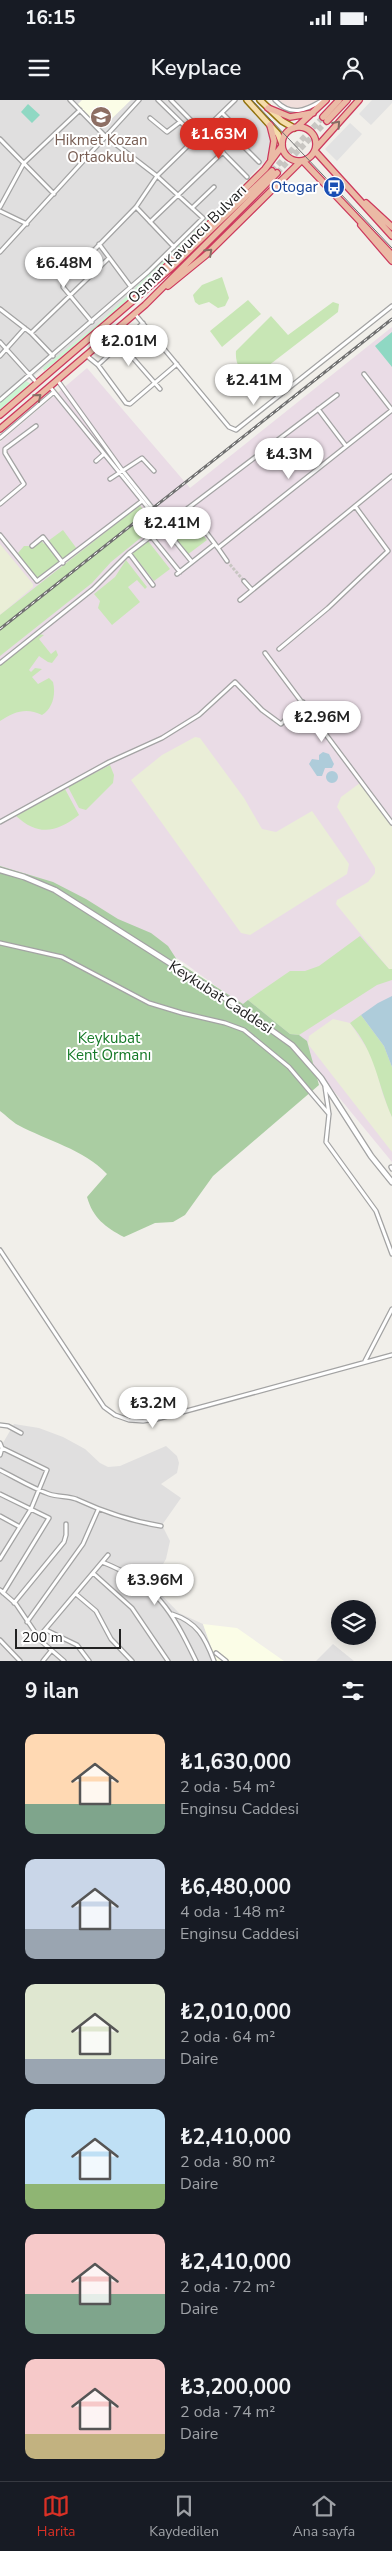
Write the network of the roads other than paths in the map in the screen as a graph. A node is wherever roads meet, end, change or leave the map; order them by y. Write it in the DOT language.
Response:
graph roads {
  1 [pos="70,100"];
  2 [pos="80,100"];
  3 [pos="139,100"];
  4 [pos="158,100"];
  5 [pos="171,100"];
  6 [pos="236,100"];
  7 [pos="247,100"];
  8 [pos="260,100"];
  9 [pos="275,100"];
  10 [pos="325,100"];
  11 [pos="339,100"];
  12 [pos="347,100"];
  13 [pos="359,100"];
  14 [pos="75,105"];
  15 [pos="268,108"];
  16 [pos="80,110"];
  17 [pos="222,113"];
  18 [pos="313,113"];
  19 [pos="150,118"];
  20 [pos="180,122"];
  21 [pos="270,125"];
  22 [pos="296,127"];
  23 [pos="203,131"];
  24 [pos="105,136"];
  25 [pos="196,138"];
  26 [pos="0,139"];
  27 [pos="282,145"];
  28 [pos="315,149"];
  29 [pos="224,152"];
  30 [pos="302,161"];
  31 [pos="259,162"];
  32 [pos="24,163"];
  33 [pos="273,170"];
  34 [pos="157,176"];
  35 [pos="247,177"];
  36 [pos="214,187"];
  37 [pos="54,194"];
  38 [pos="179,196"];
  39 [pos="359,198"];
  40 [pos="2,201"];
  41 [pos="347,205"];
  42 [pos="136,207"];
  43 [pos="192,208"];
  44 [pos="0,209"];
  45 [pos="150,222"];
  46 [pos="27,224"];
  47 [pos="392,227"];
  48 [pos="392,236"];
  49 [pos="100,244"];
  50 [pos="174,247"];
  51 [pos="0,251"];
  52 [pos="392,255"];
  53 [pos="109,258"];
  54 [pos="392,261"];
  55 [pos="131,287"];
  56 [pos="70,296"];
  57 [pos="144,305"];
  58 [pos="392,306"];
  59 [pos="0,308"];
  60 [pos="135,314"];
  61 [pos="92,322"];
  62 [pos="143,323"];
  63 [pos="25,328"];
  64 [pos="31,333"];
  65 [pos="112,334"];
  66 [pos="0,342"];
  67 [pos="121,344"];
  68 [pos="7,350"];
  69 [pos="0,356"];
  70 [pos="53,356"];
  71 [pos="87,356"];
  72 [pos="177,364"];
  73 [pos="98,365"];
  74 [pos="364,374"];
  75 [pos="30,375"];
  76 [pos="58,381"];
  77 [pos="37,383"];
  78 [pos="155,383"];
  79 [pos="160,389"];
  80 [pos="52,390"];
  81 [pos="337,395"];
  82 [pos="0,400"];
  83 [pos="318,409"];
  84 [pos="392,410"];
  85 [pos="0,416"];
  86 [pos="36,426"];
  87 [pos="0,428"];
  88 [pos="0,438"];
  89 [pos="346,446"];
  90 [pos="104,454"];
  91 [pos="96,461"];
  92 [pos="121,471"];
  93 [pos="154,471"];
  94 [pos="392,476"];
  95 [pos="110,479"];
  96 [pos="142,501"];
  97 [pos="0,504"];
  98 [pos="355,506"];
  99 [pos="188,508"];
  100 [pos="165,526"];
  101 [pos="0,535"];
  102 [pos="151,536"];
  103 [pos="32,546"];
  104 [pos="216,546"];
  105 [pos="128,554"];
  106 [pos="228,561"];
  107 [pos="192,562"];
  108 [pos="63,563"];
  109 [pos="244,581"];
  110 [pos="154,585"];
  111 [pos="252,590"];
  112 [pos="240,600"];
  113 [pos="279,649"];
  114 [pos="265,654"];
  115 [pos="0,663"];
  116 [pos="303,702"];
  117 [pos="0,822"];
  118 [pos="392,823"];
  119 [pos="0,870"];
  120 [pos="0,943"];
  121 [pos="325,1085"];
  122 [pos="329,1114"];
  123 [pos="392,1182"];
  124 [pos="0,1250"];
  125 [pos="392,1254"];
  126 [pos="392,1309"];
  127 [pos="392,1354"];
  128 [pos="365,1361"];
  129 [pos="0,1425"];
  130 [pos="22,1433"];
  131 [pos="0,1443"];
  132 [pos="2,1448"];
  133 [pos="0,1455"];
  134 [pos="0,1470"];
  135 [pos="40,1490"];
  136 [pos="0,1494"];
  137 [pos="31,1509"];
  138 [pos="98,1510"];
  139 [pos="0,1516"];
  140 [pos="66,1524"];
  141 [pos="161,1526"];
  142 [pos="20,1527"];
  143 [pos="108,1555"];
  144 [pos="0,1558"];
  145 [pos="102,1562"];
  146 [pos="93,1573"];
  147 [pos="2,1592"];
  148 [pos="76,1594"];
  149 [pos="14,1603"];
  150 [pos="171,1614"];
  151 [pos="27,1622"];
  152 [pos="46,1630"];
  153 [pos="38,1638"];
  154 [pos="0,1640"];
  155 [pos="51,1650"];
  156 [pos="216,1653"];
  157 [pos="20,1661"];
  158 [pos="43,1661"];
  159 [pos="64,1661"];
  160 [pos="89,1661"];
  161 [pos="132,1661"];
  162 [pos="168,1661"];
  163 [pos="196,1661"];
  164 [pos="214,1661"];
  165 [pos="226,1661"];
  1 -- 14 [label="street"];
  2 -- 14 [label="street"];
  3 -- 24 [label="street"];
  4 -- 20 [label="street"];
  5 -- 23 [label="street"];
  6 -- 17 [label="street"];
  7 -- 21 [label="main road"];
  8 -- 15 [label="main road"];
  9 -- 10 [label="street"];
  10 -- 18 [label="highway"];
  11 -- 12 [label="highway"];
  28 -- 13 [label="highway, one-way"];
  14 -- 16 [label="street"];
  15 -- 18 [label="highway"];
  15 -- 22 [label="main road"];
  16 -- 24 [label="street"];
  16 -- 32 [label="street"];
  17 -- 23 [label="street"];
  17 -- 31 [label="street"];
  18 -- 22 [label="highway"];
  19 -- 20 [label="street"];
  20 -- 25 [label="street"];
  21 -- 27 [label="main road"];
  21 -- 33 [label="highway"];
  22 -- 27 [label="highway"];
  22 -- 28 [label="highway"];
  23 -- 25 [label="street"];
  23 -- 29 [label="street"];
  24 -- 34 [label="street"];
  24 -- 37 [label="street"];
  25 -- 34 [label="street"];
  26 -- 32 [label="street"];
  27 -- 30 [label="highway"];
  27 -- 33 [label="highway"];
  28 -- 30 [label="highway"];
  28 -- 39 [label="highway"];
  29 -- 35 [label="street"];
  29 -- 38 [label="street"];
  30 -- 41 [label="highway"];
  57 -- 30 [label="highway, one-way"];
  32 -- 37 [label="street"];
  32 -- 40 [label="street"];
  33 -- 57 [label="highway, Osman Kavuncu Bulvarı"];
  33 -- 77 [label="highway, Osman Kavuncu Bulvarı"];
  34 -- 38 [label="street"];
  34 -- 42 [label="street"];
  36 -- 43 [label="street"];
  37 -- 46 [label="street"];
  38 -- 43 [label="street"];
  38 -- 45 [label="street"];
  39 -- 47 [label="highway"];
  39 -- 48 [label="highway"];
  40 -- 44 [label="street"];
  41 -- 52 [label="highway"];
  41 -- 54 [label="highway"];
  42 -- 45 [label="street"];
  42 -- 49 [label="street"];
  43 -- 50 [label="street"];
  44 -- 46 [label="street"];
  45 -- 50 [label="street"];
  46 -- 51 [label="street"];
  49 -- 53 [label="street"];
  49 -- 56 [label="street"];
  50 -- 55 [label="street"];
  53 -- 55 [label="street"];
  53 -- 56 [label="street"];
  55 -- 61 [label="street"];
  56 -- 61 [label="street"];
  56 -- 64 [label="street"];
  57 -- 60 [label="highway, Osman Kavuncu Bulvarı"];
  58 -- 72 [label="street"];
  59 -- 63 [label="street"];
  60 -- 62 [label="street"];
  60 -- 65 [label="highway, Osman Kavuncu Bulvarı"];
  61 -- 70 [label="street"];
  62 -- 67 [label="street"];
  62 -- 72 [label="street"];
  63 -- 64 [label="street"];
  63 -- 68 [label="street"];
  64 -- 70 [label="street"];
  65 -- 67 [label="street"];
  65 -- 71 [label="highway, Osman Kavuncu Bulvarı"];
  66 -- 68 [label="street"];
  67 -- 73 [label="street"];
  67 -- 78 [label="street"];
  68 -- 69 [label="street"];
  68 -- 75 [label="street"];
  70 -- 75 [label="street"];
  71 -- 73 [label="street"];
  71 -- 76 [label="highway, Osman Kavuncu Bulvarı"];
  72 -- 78 [label="street"];
  73 -- 78 [label="street"];
  74 -- 84 [label="street"];
  75 -- 77 [label="street"];
  75 -- 82 [label="street"];
  76 -- 80 [label="highway, Osman Kavuncu Bulvarı"];
  76 -- 92 [label="street"];
  77 -- 85 [label="highway, Osman Kavuncu Bulvarı"];
  78 -- 79 [label="street"];
  87 -- 80 [label="highway, Osman Kavuncu Bulvarı, one-way"];
  80 -- 88 [label="street"];
  80 -- 90 [label="street"];
  81 -- 83 [label="street"];
  83 -- 89 [label="street"];
  83 -- 99 [label="street"];
  84 -- 89 [label="street"];
  86 -- 97 [label="street"];
  89 -- 104 [label="street"];
  90 -- 91 [label="street"];
  90 -- 92 [label="street"];
  92 -- 93 [label="street"];
  92 -- 95 [label="street"];
  92 -- 96 [label="street"];
  92 -- 100 [label="street"];
  94 -- 98 [label="street"];
  96 -- 100 [label="street"];
  96 -- 108 [label="street"];
  98 -- 111 [label="street"];
  98 -- 113 [label="street"];
  99 -- 100 [label="street"];
  99 -- 104 [label="street"];
  100 -- 102 [label="street"];
  100 -- 107 [label="street"];
  101 -- 108 [label="street"];
  102 -- 105 [label="street"];
  102 -- 107 [label="street"];
  103 -- 108 [label="street"];
  104 -- 106 [label="street"];
  104 -- 107 [label="street"];
  105 -- 110 [label="street"];
  105 -- 115 [label="street"];
  109 -- 111 [label="street"];
  111 -- 112 [label="street"];
  114 -- 116 [label="street"];
  116 -- 117 [label="street"];
  116 -- 118 [label="street"];
  119 -- 121 [label="street, Keykubat Caddesi"];
  120 -- 122 [label="street"];
  121 -- 122 [label="street"];
  121 -- 123 [label="street, Keykubat Caddesi"];
  122 -- 125 [label="street"];
  124 -- 128 [label="street"];
  126 -- 128 [label="street"];
  127 -- 128 [label="street"];
  129 -- 130 [label="street"];
  131 -- 132 [label="street"];
  132 -- 133 [label="street"];
  132 -- 135 [label="street"];
  134 -- 135 [label="street"];
  135 -- 137 [label="street"];
  135 -- 138 [label="street"];
  136 -- 137 [label="street"];
  137 -- 142 [label="street"];
  137 -- 147 [label="street"];
  138 -- 141 [label="street"];
  138 -- 151 [label="street"];
  139 -- 142 [label="street"];
  140 -- 149 [label="street"];
  142 -- 144 [label="street"];
  143 -- 145 [label="street"];
  145 -- 146 [label="street"];
  145 -- 150 [label="street"];
  146 -- 148 [label="street"];
  146 -- 162 [label="street"];
  147 -- 149 [label="street"];
  148 -- 152 [label="street"];
  148 -- 161 [label="street"];
  149 -- 151 [label="street"];
  150 -- 163 [label="street"];
  150 -- 164 [label="street"];
  151 -- 153 [label="street"];
  152 -- 153 [label="street"];
  152 -- 160 [label="street"];
  153 -- 155 [label="street"];
  154 -- 157 [label="street"];
  155 -- 158 [label="street"];
  155 -- 159 [label="street"];
  156 -- 165 [label="street"];
}
